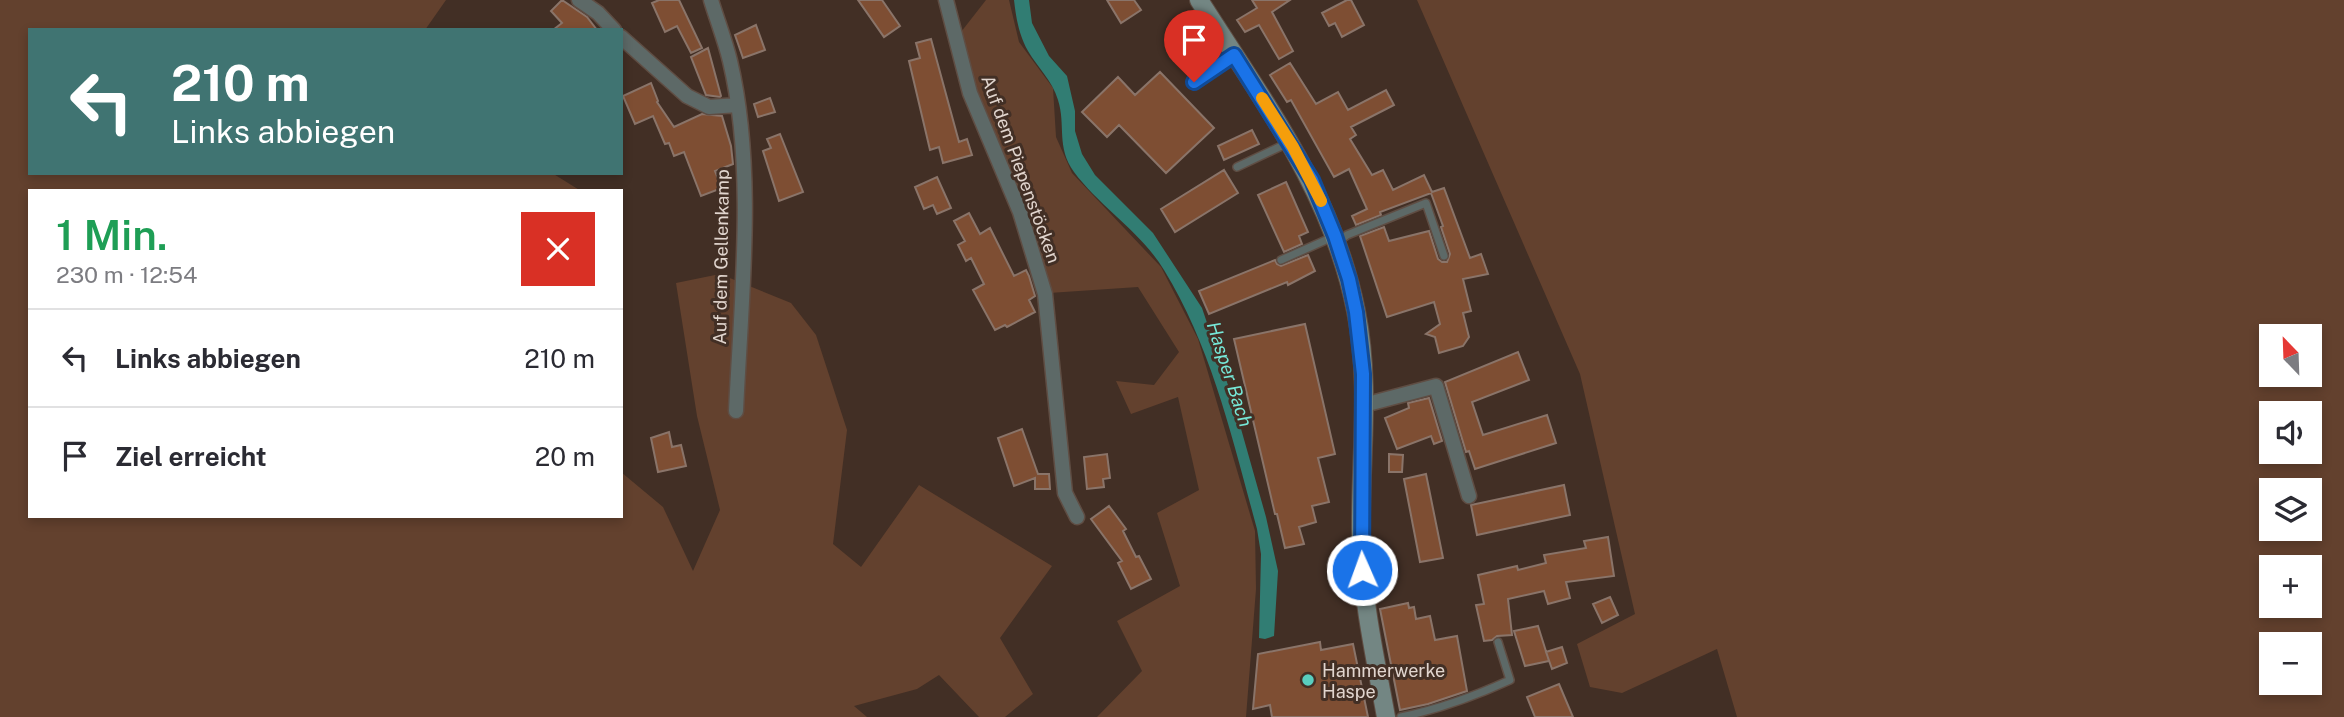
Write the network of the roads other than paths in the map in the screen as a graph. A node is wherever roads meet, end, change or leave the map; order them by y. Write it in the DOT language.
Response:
graph roads {
  1 [pos="579,0"];
  2 [pos="711,0"];
  3 [pos="946,0"];
  4 [pos="1199,0"];
  5 [pos="612,28"];
  6 [pos="623,39"];
  7 [pos="1234,55"];
  8 [pos="1194,82"];
  9 [pos="738,105"];
  10 [pos="1290,142"];
  11 [pos="1237,167"];
  12 [pos="1336,239"];
  13 [pos="1444,256"];
  14 [pos="1281,260"];
  15 [pos="1364,405"];
  16 [pos="736,411"];
  17 [pos="1469,496"];
  18 [pos="1077,517"];
  19 [pos="1498,642"];
  20 [pos="1386,717"];
  21 [pos="1401,717"];
  1 -- 5 [label="street"];
  2 -- 9 [label="street, Auf dem Gellenkamp"];
  3 -- 18 [label="street, Auf dem Piepenstöcken"];
  4 -- 7 [label="main road"];
  6 -- 9 [label="street"];
  7 -- 8 [label="lane"];
  7 -- 10 [label="main road"];
  9 -- 16 [label="street, Auf dem Gellenkamp"];
  10 -- 11 [label="lane"];
  10 -- 12 [label="main road"];
  12 -- 13 [label="lane"];
  12 -- 14 [label="lane"];
  12 -- 15 [label="main road"];
  15 -- 17 [label="street"];
  15 -- 20 [label="main road"];
  19 -- 21 [label="lane"];
}
